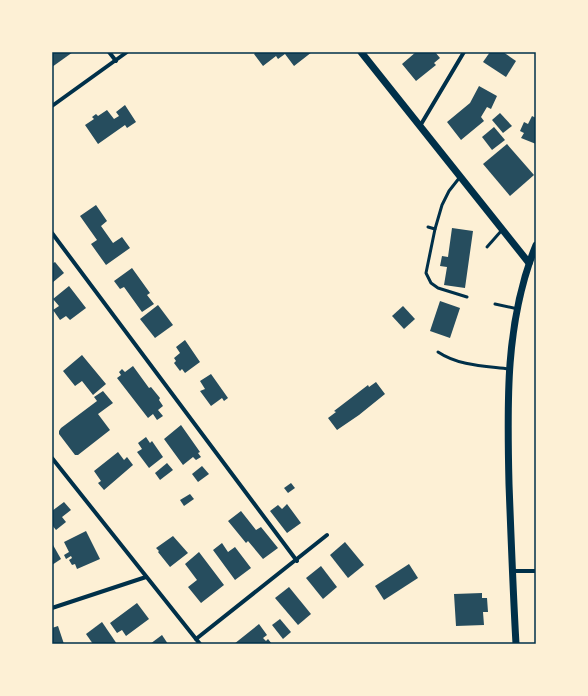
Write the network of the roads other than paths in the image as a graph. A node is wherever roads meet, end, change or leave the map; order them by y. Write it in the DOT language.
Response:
graph roads {
  1 [pos="109,52"];
  2 [pos="127,52"];
  3 [pos="361,52"];
  4 [pos="464,52"];
  5 [pos="116,61"];
  6 [pos="52,106"];
  7 [pos="420,126"];
  8 [pos="461,176"];
  9 [pos="428,227"];
  10 [pos="435,229"];
  11 [pos="503,229"];
  12 [pos="52,233"];
  13 [pos="536,245"];
  14 [pos="487,247"];
  15 [pos="529,262"];
  16 [pos="467,297"];
  17 [pos="495,304"];
  18 [pos="518,309"];
  19 [pos="438,352"];
  20 [pos="509,369"];
  21 [pos="52,458"];
  22 [pos="328,535"];
  23 [pos="297,560"];
  24 [pos="536,571"];
  25 [pos="512,572"];
  26 [pos="146,577"];
  27 [pos="52,608"];
  28 [pos="196,639"];
  29 [pos="200,644"];
  30 [pos="516,644"];
  1 -- 5 [label="street"];
  2 -- 5 [label="street"];
  3 -- 7 [label="street"];
  4 -- 7 [label="street"];
  5 -- 6 [label="street"];
  7 -- 8 [label="street"];
  8 -- 10 [label="lane"];
  8 -- 11 [label="street"];
  9 -- 10 [label="lane"];
  10 -- 16 [label="lane"];
  11 -- 14 [label="lane"];
  11 -- 15 [label="street"];
  12 -- 23 [label="street"];
  13 -- 15 [label="street"];
  15 -- 18 [label="street"];
  17 -- 18 [label="lane"];
  18 -- 20 [label="street"];
  19 -- 20 [label="lane"];
  20 -- 25 [label="street"];
  21 -- 26 [label="street"];
  22 -- 23 [label="street"];
  23 -- 28 [label="street"];
  24 -- 25 [label="street"];
  25 -- 30 [label="street"];
  26 -- 27 [label="street"];
  26 -- 28 [label="street"];
  28 -- 29 [label="street"];
}
